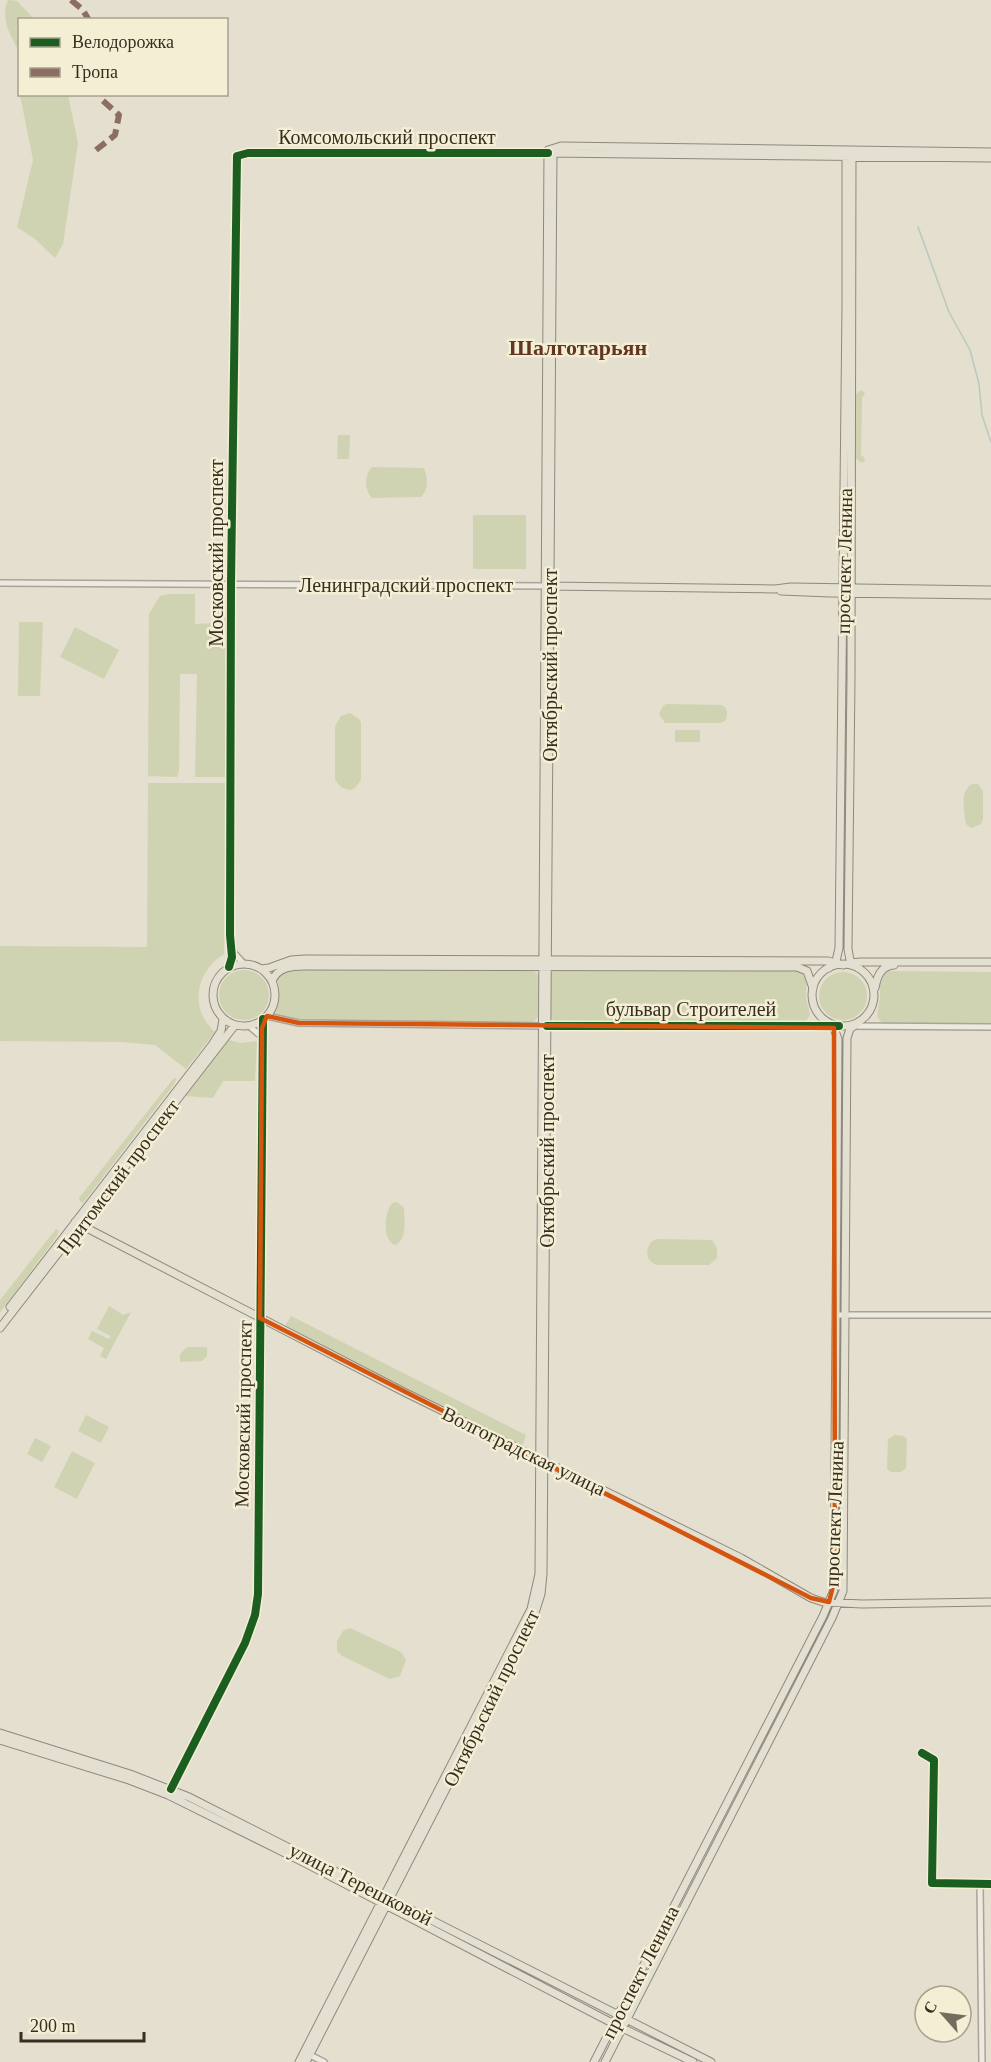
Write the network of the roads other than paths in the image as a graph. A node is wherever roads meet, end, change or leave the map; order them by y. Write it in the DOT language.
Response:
graph roads {
  1 [pos="550,151"];
  2 [pos="991,152"];
  3 [pos="849,154"];
  4 [pos="237,156"];
  5 [pos="991,158"];
  6 [pos="0,583"];
  7 [pos="231,583"];
  8 [pos="548,586"];
  9 [pos="991,590"];
  10 [pos="848,591"];
  11 [pos="991,595"];
  12 [pos="232,951"];
  13 [pos="545,962"];
  14 [pos="244,964"];
  15 [pos="846,964"];
  16 [pos="991,964"];
  17 [pos="229,967"];
  18 [pos="261,969"];
  19 [pos="272,981"];
  20 [pos="813,988"];
  21 [pos="874,991"];
  22 [pos="265,1018"];
  23 [pos="224,1019"];
  24 [pos="235,1025"];
  25 [pos="833,1025"];
  26 [pos="853,1025"];
  27 [pos="249,1026"];
  28 [pos="545,1026"];
  29 [pos="991,1027"];
  30 [pos="262,1037"];
  31 [pos="78,1224"];
  32 [pos="837,1315"];
  33 [pos="846,1315"];
  34 [pos="991,1315"];
  35 [pos="260,1318"];
  36 [pos="0,1321"];
  37 [pos="0,1328"];
  38 [pos="543,1460"];
  39 [pos="829,1602"];
  40 [pos="991,1602"];
  41 [pos="840,1603"];
  42 [pos="0,1733"];
  43 [pos="0,1740"];
  44 [pos="922,1753"];
  45 [pos="171,1789"];
  46 [pos="693,1868"];
  47 [pos="980,1884"];
  48 [pos="991,1884"];
  49 [pos="694,1888"];
  50 [pos="386,1901"];
  51 [pos="618,2016"];
  52 [pos="626,2020"];
  53 [pos="614,2024"];
  54 [pos="622,2028"];
  55 [pos="306,2056"];
  56 [pos="299,2062"];
  57 [pos="324,2062"];
  58 [pos="594,2062"];
  59 [pos="605,2062"];
  60 [pos="693,2062"];
  61 [pos="711,2062"];
  62 [pos="982,2062"];
  1 -- 3 [label="main road, Комсомольский проспект"];
  1 -- 4 [label="street, Комсомольский проспект"];
  1 -- 8 [label="main road, Октябрьский проспект"];
  2 -- 3 [label="main road, Комсомольский проспект"];
  3 -- 5 [label="main road, Комсомольский проспект"];
  3 -- 10 [label="main road, проспект Ленина"];
  4 -- 7 [label="street, Московский проспект"];
  6 -- 7 [label="street, Ленинградский проспект"];
  7 -- 8 [label="street, Ленинградский проспект"];
  7 -- 12 [label="street, Московский проспект"];
  8 -- 10 [label="main road, Ленинградский проспект"];
  8 -- 13 [label="main road, Октябрьский проспект"];
  9 -- 10 [label="main road, Ленинградский проспект"];
  10 -- 11 [label="main road, Ленинградский проспект"];
  10 -- 15 [label="main road, проспект Ленина"];
  10 -- 15 [label="main road, проспект Ленина"];
  12 -- 14 [label="street"];
  12 -- 17 [label="street, Московский проспект"];
  13 -- 15 [label="main road"];
  13 -- 18 [label="main road"];
  13 -- 19 [label="main road"];
  13 -- 20 [label="main road"];
  13 -- 28 [label="main road, Октябрьский проспект"];
  14 -- 17 [label="main road"];
  14 -- 18 [label="main road"];
  15 -- 16 [label="main road"];
  15 -- 20 [label="main road"];
  15 -- 21 [label="main road"];
  16 -- 21 [label="main road"];
  17 -- 23 [label="main road"];
  18 -- 19 [label="main road"];
  19 -- 22 [label="main road"];
  20 -- 25 [label="main road"];
  21 -- 26 [label="main road"];
  22 -- 27 [label="main road"];
  22 -- 28 [label="street, бульвар Строителей"];
  22 -- 30 [label="street, Московский проспект"];
  23 -- 24 [label="main road"];
  23 -- 31 [label="main road, Притомский проспект"];
  24 -- 27 [label="main road"];
  24 -- 31 [label="main road, Притомский проспект"];
  25 -- 26 [label="main road"];
  25 -- 28 [label="street, бульвар Строителей"];
  25 -- 32 [label="main road, проспект Ленина"];
  26 -- 29 [label="street"];
  26 -- 33 [label="main road, проспект Ленина"];
  27 -- 30 [label="street"];
  28 -- 38 [label="main road, Октябрьский проспект"];
  30 -- 35 [label="street, Московский проспект"];
  31 -- 35 [label="main road, Волгоградская улица"];
  31 -- 36 [label="main road, Притомский проспект"];
  31 -- 37 [label="main road, Притомский проспект"];
  32 -- 33 [label="street"];
  32 -- 39 [label="main road, проспект Ленина"];
  33 -- 34 [label="street"];
  33 -- 41 [label="main road, проспект Ленина"];
  35 -- 38 [label="main road, Волгоградская улица"];
  35 -- 45 [label="street, Московский проспект"];
  38 -- 39 [label="main road, Волгоградская улица"];
  38 -- 50 [label="main road, Октябрьский проспект"];
  39 -- 41 [label="main road, Волгоградская улица"];
  39 -- 46 [label="main road, проспект Ленина"];
  40 -- 41 [label="main road, Волгоградская улица"];
  41 -- 49 [label="main road, проспект Ленина"];
  42 -- 45 [label="main road, улица Терешковой"];
  43 -- 50 [label="main road, улица Терешковой"];
  44 -- 47 [label="street"];
  45 -- 50 [label="main road, улица Терешковой"];
  46 -- 49 [label="main road"];
  46 -- 51 [label="main road, проспект Ленина"];
  47 -- 48 [label="street"];
  47 -- 62 [label="street"];
  49 -- 52 [label="main road, проспект Ленина"];
  50 -- 51 [label="main road, улица Терешковой"];
  50 -- 53 [label="main road, улица Терешковой"];
  50 -- 55 [label="main road, Октябрьский проспект"];
  51 -- 52 [label="main road, улица Терешковой"];
  51 -- 53 [label="main road, проспект Ленина"];
  52 -- 54 [label="main road, проспект Ленина"];
  52 -- 61 [label="main road, улица Терешковой"];
  53 -- 54 [label="main road, улица Терешковой"];
  53 -- 58 [label="main road, проспект Ленина"];
  54 -- 59 [label="main road, проспект Ленина"];
  54 -- 60 [label="main road, улица Терешковой"];
  55 -- 56 [label="main road, Октябрьский проспект"];
  55 -- 57 [label="street"];
}
